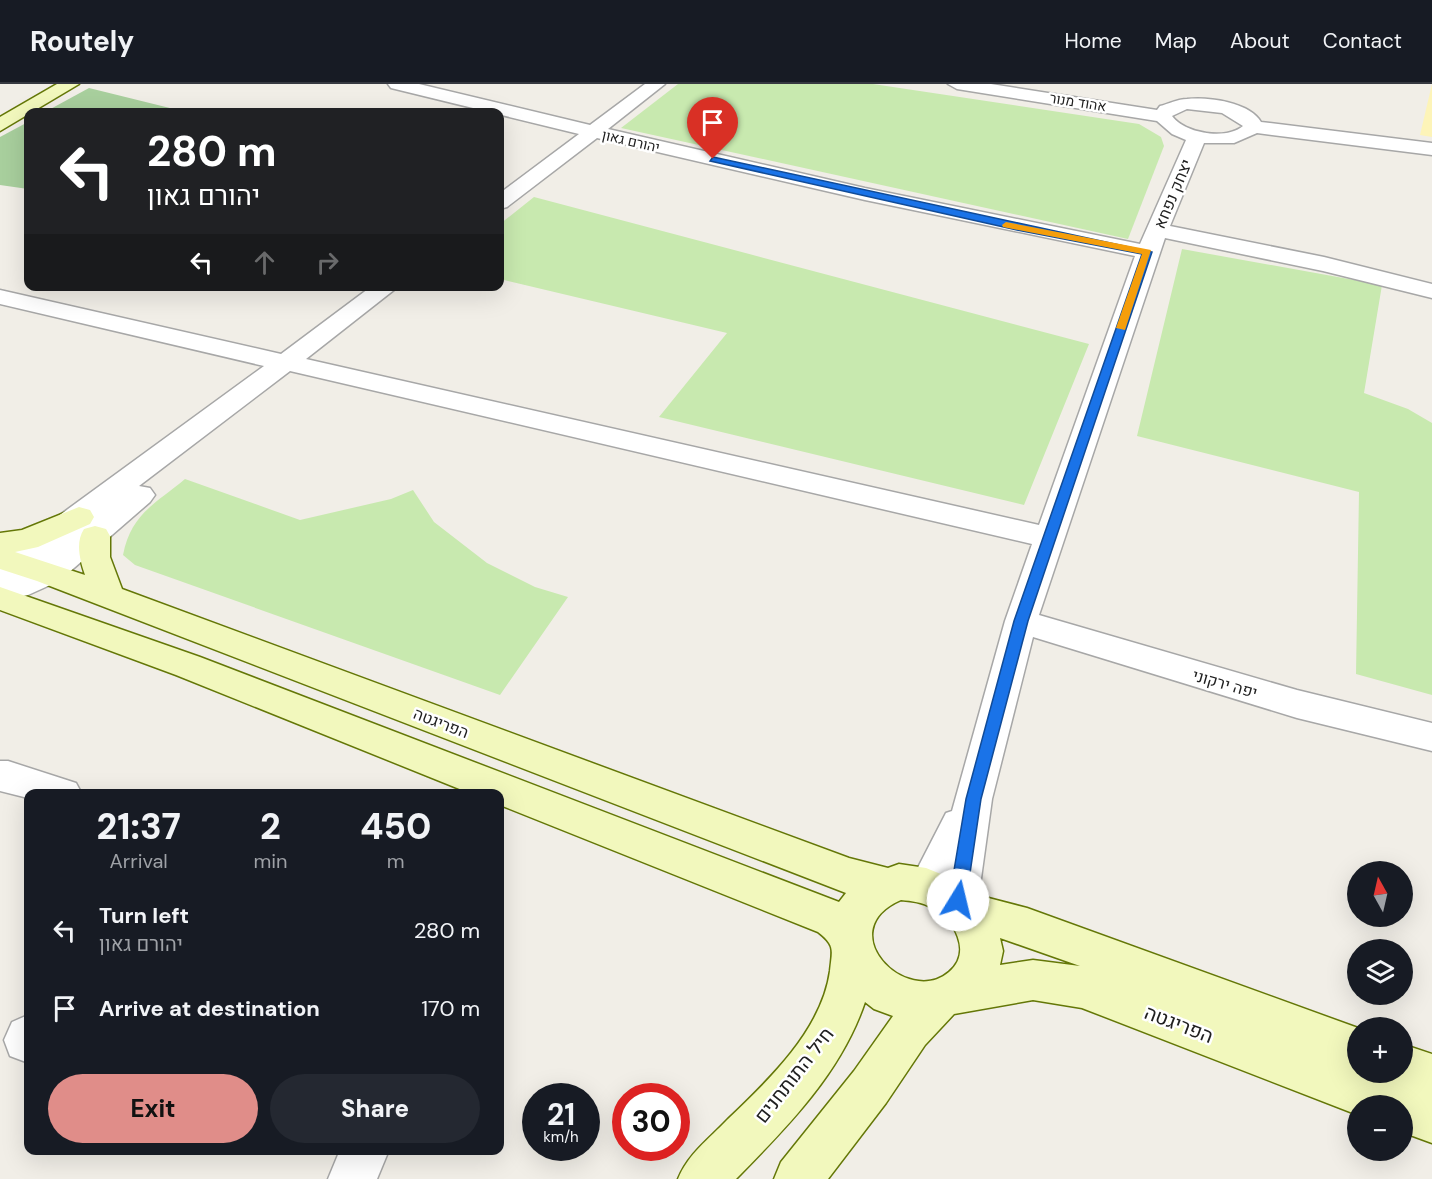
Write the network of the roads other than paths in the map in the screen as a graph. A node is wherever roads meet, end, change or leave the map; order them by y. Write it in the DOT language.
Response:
graph roads {
  1 [pos="53,84"];
  2 [pos="70,84"];
  3 [pos="397,84"];
  4 [pos="656,84"];
  5 [pos="957,84"];
  6 [pos="1220,84"];
  7 [pos="1216,105"];
  8 [pos="29,108"];
  9 [pos="495,108"];
  10 [pos="504,110"];
  11 [pos="24,111"];
  12 [pos="0,115"];
  13 [pos="1163,116"];
  14 [pos="0,125"];
  15 [pos="1253,127"];
  16 [pos="593,132"];
  17 [pos="1197,136"];
  18 [pos="1432,149"];
  19 [pos="504,199"];
  20 [pos="1153,241"];
  21 [pos="381,291"];
  22 [pos="1432,291"];
  23 [pos="0,297"];
  24 [pos="286,363"];
  25 [pos="87,526"];
  26 [pos="1050,538"];
  27 [pos="13,565"];
  28 [pos="0,596"];
  29 [pos="109,598"];
  30 [pos="1021,621"];
  31 [pos="1432,737"];
  32 [pos="0,776"];
  33 [pos="46,789"];
  34 [pos="502,789"];
  35 [pos="504,790"];
  36 [pos="884,885"];
  37 [pos="952,899"];
  38 [pos="851,942"];
  39 [pos="949,996"];
  40 [pos="1347,1046"];
  41 [pos="1413,1070"];
  42 [pos="1432,1077"];
  43 [pos="1365,1095"];
  44 [pos="1413,1113"];
  45 [pos="1432,1120"];
  46 [pos="363,1155"];
  47 [pos="352,1179"];
  48 [pos="702,1179"];
  49 [pos="798,1179"];
  1 -- 12 [label="street"];
  2 -- 8 [label="street"];
  3 -- 9 [label="street, יהורם גאון"];
  4 -- 16 [label="street"];
  5 -- 13 [label="street, אהוד מנור"];
  6 -- 7 [label="street"];
  7 -- 13 [label="street"];
  7 -- 15 [label="street"];
  10 -- 16 [label="street, יהורם גאון"];
  11 -- 14 [label="street"];
  13 -- 17 [label="street"];
  15 -- 17 [label="street"];
  15 -- 18 [label="street"];
  16 -- 19 [label="street"];
  16 -- 20 [label="street, יהורם גאון"];
  17 -- 20 [label="street, יצחק נפחא"];
  20 -- 22 [label="street"];
  20 -- 26 [label="street, יצחק נפחא"];
  21 -- 24 [label="street"];
  23 -- 24 [label="street"];
  24 -- 25 [label="street"];
  24 -- 26 [label="street"];
  25 -- 27 [label="street"];
  25 -- 27 [label="street"];
  25 -- 29 [label="street"];
  26 -- 30 [label="street, יצחק נפחא"];
  27 -- 28 [label="street"];
  27 -- 29 [label="street, הפריגטה"];
  28 -- 34 [label="street"];
  29 -- 36 [label="street, הפריגטה"];
  30 -- 31 [label="street, יפה ירקוני"];
  30 -- 37 [label="street, יצחק נפחא"];
  32 -- 33 [label="street"];
  35 -- 38 [label="street"];
  36 -- 37 [label="street"];
  36 -- 38 [label="street"];
  37 -- 39 [label="street"];
  37 -- 40 [label="street"];
  38 -- 39 [label="street"];
  38 -- 48 [label="street, חיל התותחנים"];
  39 -- 43 [label="street, הפריגטה"];
  39 -- 49 [label="street"];
  41 -- 42 [label="street"];
  44 -- 45 [label="street"];
  46 -- 47 [label="street"];
}
